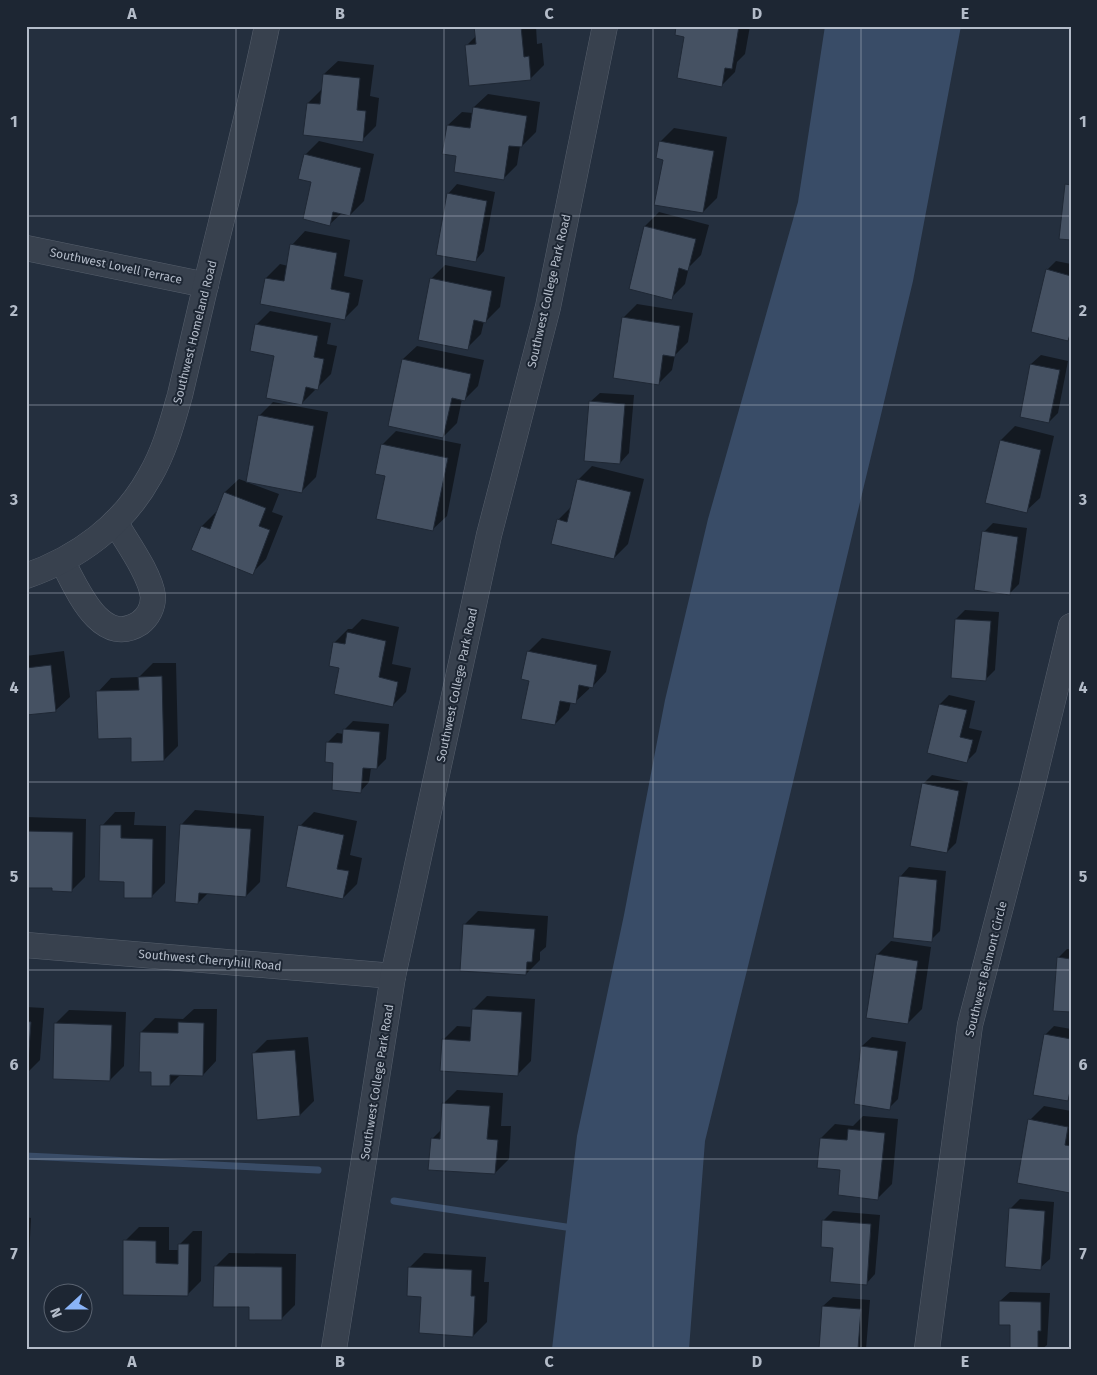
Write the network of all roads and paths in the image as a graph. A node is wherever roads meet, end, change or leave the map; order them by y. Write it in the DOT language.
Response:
graph roads {
  1 [pos="267,26"];
  2 [pos="605,26"];
  3 [pos="26,248"];
  4 [pos="206,285"];
  5 [pos="115,522"];
  6 [pos="62,561"];
  7 [pos="26,576"];
  8 [pos="1071,626"];
  9 [pos="26,945"];
  10 [pos="393,976"];
  11 [pos="334,1349"];
  12 [pos="927,1349"];
  1 -- 4 [label="street, Southwest Homeland Road"];
  2 -- 10 [label="street, Southwest College Park Road"];
  3 -- 4 [label="street, Southwest Lovell Terrace"];
  4 -- 5 [label="street, Southwest Homeland Road"];
  5 -- 6 [label="street, Southwest Homeland Road"];
  5 -- 6 [label="street"];
  6 -- 7 [label="street, Southwest Homeland Road"];
  8 -- 12 [label="street, Southwest Belmont Circle"];
  9 -- 10 [label="street, Southwest Cherryhill Road"];
  10 -- 11 [label="street, Southwest College Park Road"];
}
